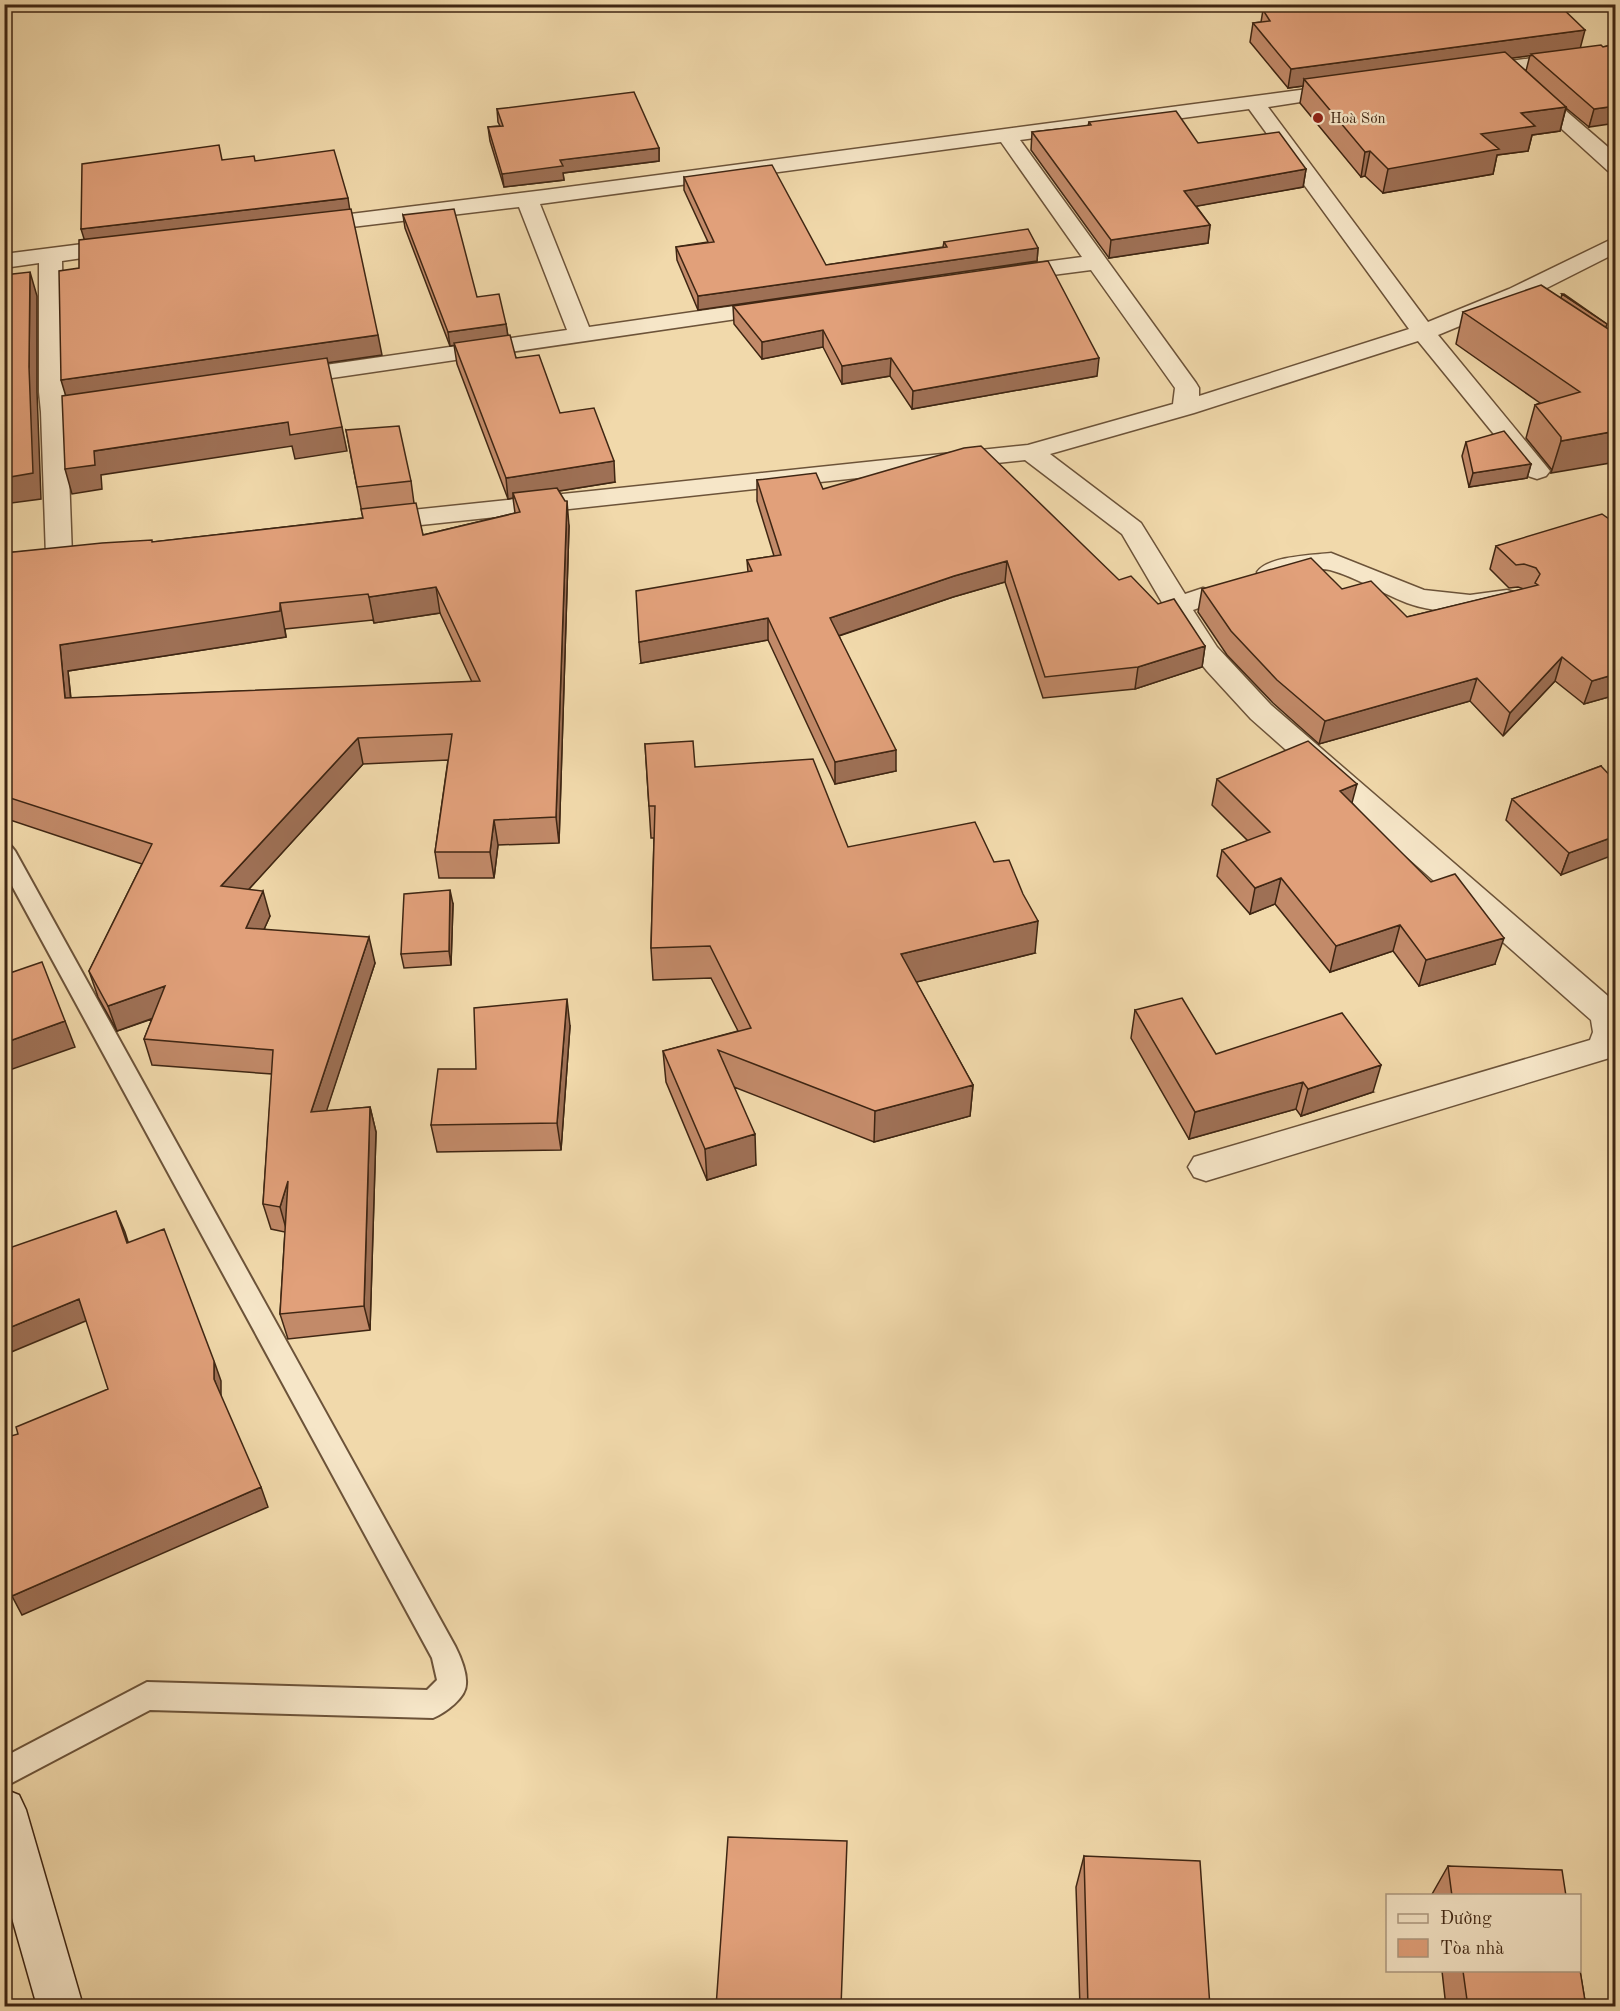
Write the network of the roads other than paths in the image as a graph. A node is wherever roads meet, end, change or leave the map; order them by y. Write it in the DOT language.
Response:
graph roads {
  1 [pos="1616,52"];
  2 [pos="1505,68"];
  3 [pos="1459,75"];
  4 [pos="1368,87"];
  5 [pos="1254,102"];
  6 [pos="1006,135"];
  7 [pos="1616,166"];
  8 [pos="527,199"];
  9 [pos="294,226"];
  10 [pos="141,244"];
  11 [pos="1616,244"];
  12 [pos="50,255"];
  13 [pos="4,261"];
  14 [pos="1096,262"];
  15 [pos="979,278"];
  16 [pos="803,303"];
  17 [pos="1423,332"];
  18 [pos="580,334"];
  19 [pos="264,381"];
  20 [pos="124,401"];
  21 [pos="1185,408"];
  22 [pos="54,412"];
  23 [pos="1030,452"];
  24 [pos="1537,471"];
  25 [pos="354,524"];
  26 [pos="59,557"];
  27 [pos="1517,598"];
  28 [pos="1178,606"];
  29 [pos="4,851"];
  30 [pos="1206,1167"];
  31 [pos="4,1773"];
  32 [pos="4,1810"];
  33 [pos="60,2007"];
  1 -- 2 [label="street"];
  2 -- 3 [label="street"];
  2 -- 7 [label="street"];
  4 -- 5 [label="street"];
  5 -- 6 [label="street"];
  5 -- 17 [label="street"];
  6 -- 8 [label="street"];
  6 -- 14 [label="street"];
  8 -- 9 [label="street"];
  8 -- 18 [label="street"];
  10 -- 12 [label="street"];
  11 -- 17 [label="street"];
  12 -- 13 [label="street"];
  12 -- 22 [label="street"];
  14 -- 15 [label="street"];
  14 -- 21 [label="street"];
  16 -- 18 [label="street"];
  17 -- 21 [label="street"];
  17 -- 24 [label="street"];
  18 -- 19 [label="street"];
  20 -- 22 [label="street"];
  21 -- 23 [label="street"];
  22 -- 26 [label="street"];
  23 -- 25 [label="street"];
  23 -- 28 [label="street"];
  27 -- 28 [label="street"];
  28 -- 30 [label="street"];
  29 -- 31 [label="lane"];
  32 -- 33 [label="street"];
}
